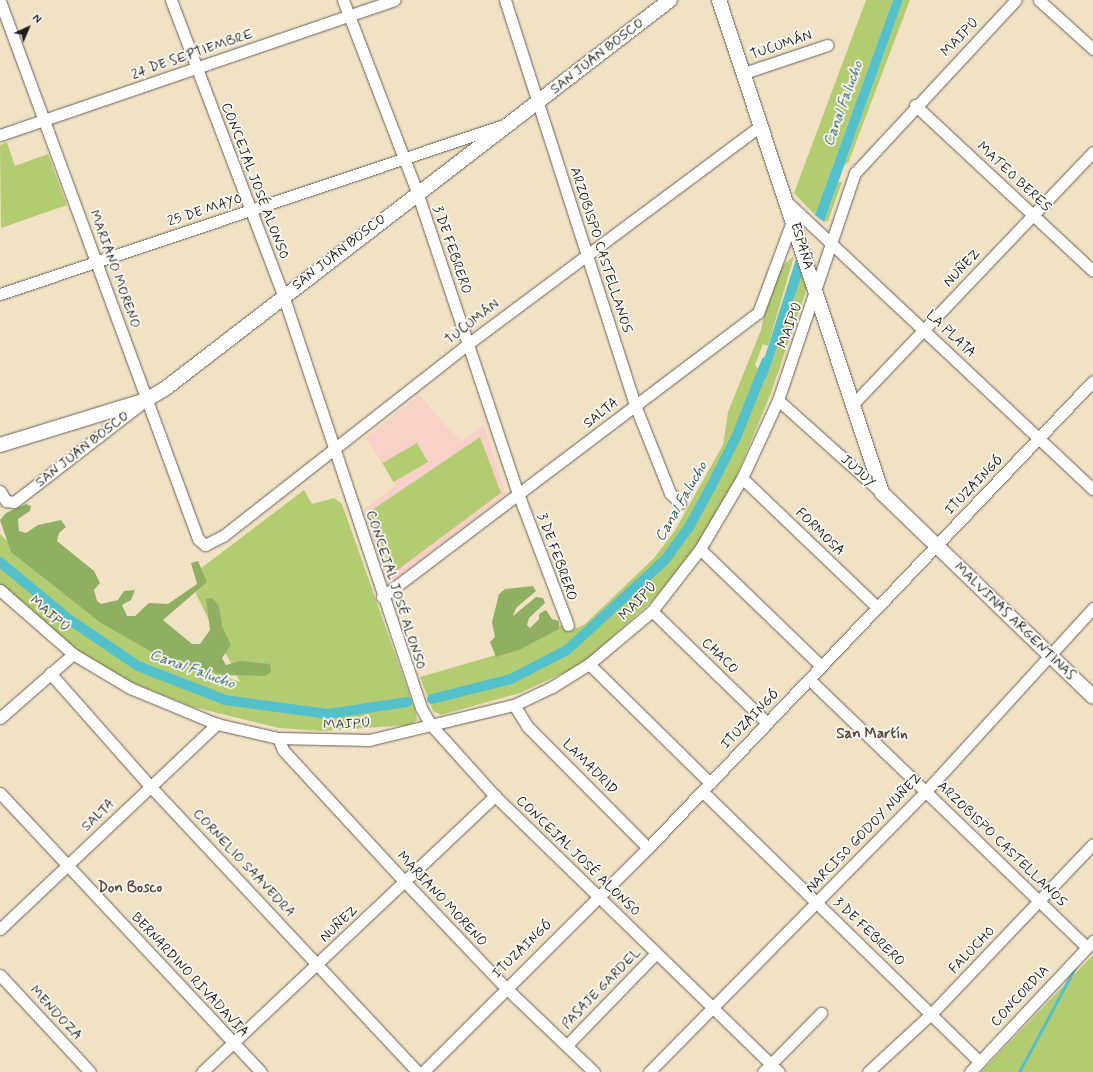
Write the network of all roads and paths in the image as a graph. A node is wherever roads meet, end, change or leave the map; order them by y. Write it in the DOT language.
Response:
graph roads {
  1 [pos="171,0"];
  2 [pos="343,0"];
  3 [pos="395,0"];
  4 [pos="505,0"];
  5 [pos="670,0"];
  6 [pos="719,0"];
  7 [pos="1016,0"];
  8 [pos="1039,0"];
  9 [pos="0,1"];
  10 [pos="348,16"];
  11 [pos="827,45"];
  12 [pos="1093,49"];
  13 [pos="196,69"];
  14 [pos="744,73"];
  15 [pos="538,102"];
  16 [pos="914,105"];
  17 [pos="44,120"];
  18 [pos="511,123"];
  19 [pos="761,125"];
  20 [pos="0,135"];
  21 [pos="1093,152"];
  22 [pos="403,158"];
  23 [pos="417,192"];
  24 [pos="787,202"];
  25 [pos="251,211"];
  26 [pos="1034,215"];
  27 [pos="793,219"];
  28 [pos="833,243"];
  29 [pos="585,255"];
  30 [pos="97,261"];
  31 [pos="1093,271"];
  32 [pos="0,294"];
  33 [pos="817,294"];
  34 [pos="283,296"];
  35 [pos="923,329"];
  36 [pos="469,343"];
  37 [pos="1093,381"];
  38 [pos="146,400"];
  39 [pos="778,400"];
  40 [pos="853,404"];
  41 [pos="635,405"];
  42 [pos="1040,437"];
  43 [pos="0,445"];
  44 [pos="335,449"];
  45 [pos="742,478"];
  46 [pos="1093,490"];
  47 [pos="0,491"];
  48 [pos="882,493"];
  49 [pos="519,496"];
  50 [pos="680,503"];
  51 [pos="205,545"];
  52 [pos="936,546"];
  53 [pos="700,549"];
  54 [pos="0,590"];
  55 [pos="382,597"];
  56 [pos="877,607"];
  57 [pos="1093,608"];
  58 [pos="652,611"];
  59 [pos="568,625"];
  60 [pos="73,654"];
  61 [pos="1048,654"];
  62 [pos="589,664"];
  63 [pos="822,666"];
  64 [pos="50,673"];
  65 [pos="809,679"];
  66 [pos="1093,696"];
  67 [pos="514,705"];
  68 [pos="0,718"];
  69 [pos="767,723"];
  70 [pos="217,724"];
  71 [pos="431,725"];
  72 [pos="278,738"];
  73 [pos="710,783"];
  74 [pos="150,786"];
  75 [pos="702,791"];
  76 [pos="926,791"];
  77 [pos="0,793"];
  78 [pos="495,796"];
  79 [pos="1093,844"];
  80 [pos="648,848"];
  81 [pos="66,866"];
  82 [pos="406,882"];
  83 [pos="597,898"];
  84 [pos="1039,901"];
  85 [pos="817,903"];
  86 [pos="0,929"];
  87 [pos="1090,944"];
  88 [pos="656,953"];
  89 [pos="319,963"];
  90 [pos="0,975"];
  91 [pos="505,986"];
  92 [pos="714,1006"];
  93 [pos="821,1013"];
  94 [pos="932,1013"];
  95 [pos="233,1042"];
  96 [pos="567,1045"];
  97 [pos="980,1062"];
  98 [pos="767,1068"];
  99 [pos="90,1072"];
  100 [pos="202,1072"];
  101 [pos="261,1072"];
  102 [pos="418,1072"];
  103 [pos="423,1072"];
  104 [pos="594,1072"];
  105 [pos="649,1072"];
  106 [pos="779,1072"];
  107 [pos="868,1072"];
  108 [pos="970,1072"];
  1 -- 13 [label="street, CONCEJAL JOSÉ ALONSO"];
  2 -- 10 [label="street, 3 DE FEBRERO"];
  3 -- 10 [label="street, 24 DE SEPTIEMBRE"];
  4 -- 15 [label="street, ARZOBISPO CASTELLANOS"];
  5 -- 15 [label="street, SAN JUAN BOSCO"];
  6 -- 14 [label="street, ESPAÑA"];
  7 -- 16 [label="street, MAIPÚ"];
  8 -- 12 [label="street"];
  9 -- 17 [label="street, MARIANO MORENO"];
  10 -- 13 [label="street, 24 DE SEPTIEMBRE"];
  10 -- 22 [label="street, 3 DE FEBRERO"];
  11 -- 14 [label="street, TUCUMÁN"];
  13 -- 17 [label="street, 24 DE SEPTIEMBRE"];
  13 -- 25 [label="street, CONCEJAL JOSÉ ALONSO"];
  14 -- 19 [label="street, ESPAÑA"];
  15 -- 18 [label="street, SAN JUAN BOSCO"];
  15 -- 29 [label="street, ARZOBISPO CASTELLANOS"];
  16 -- 26 [label="street, MATEO BERES"];
  16 -- 28 [label="street, MAIPÚ"];
  17 -- 20 [label="street, 24 DE SEPTIEMBRE"];
  17 -- 30 [label="street, MARIANO MORENO"];
  18 -- 22 [label="street, 25 DE MAYO"];
  18 -- 23 [label="street, SAN JUAN BOSCO"];
  19 -- 24 [label="street, ESPAÑA"];
  19 -- 29 [label="street, TUCUMÁN"];
  21 -- 26 [label="street, NUÑEZ"];
  22 -- 23 [label="street, 3 DE FEBRERO"];
  22 -- 25 [label="street, 25 DE MAYO"];
  23 -- 34 [label="street, SAN JUAN BOSCO"];
  23 -- 36 [label="street, 3 DE FEBRERO"];
  24 -- 27 [label="street, ESPAÑA"];
  24 -- 28 [label="street, LA PLATA"];
  25 -- 30 [label="street, 25 DE MAYO"];
  25 -- 34 [label="street, CONCEJAL JOSÉ ALONSO"];
  26 -- 31 [label="street, MATEO BERES"];
  26 -- 35 [label="street, NUÑEZ"];
  27 -- 33 [label="street, ESPAÑA"];
  27 -- 41 [label="street, SALTA"];
  28 -- 33 [label="street, MAIPÚ"];
  28 -- 35 [label="street, LA PLATA"];
  29 -- 36 [label="street, TUCUMÁN"];
  29 -- 41 [label="street, ARZOBISPO CASTELLANOS"];
  30 -- 32 [label="street, 25 DE MAYO"];
  30 -- 38 [label="street, MARIANO MORENO"];
  33 -- 39 [label="street, MAIPÚ"];
  33 -- 40 [label="street, ESPAÑA"];
  34 -- 38 [label="street, SAN JUAN BOSCO"];
  34 -- 44 [label="street, CONCEJAL JOSÉ ALONSO"];
  35 -- 40 [label="street, NUÑEZ"];
  35 -- 42 [label="street, LA PLATA"];
  36 -- 44 [label="street, TUCUMÁN"];
  36 -- 49 [label="street, 3 DE FEBRERO"];
  37 -- 42 [label="street, ITUZAINGÓ"];
  38 -- 43 [label="street"];
  38 -- 47 [label="street, SAN JUAN BOSCO"];
  38 -- 51 [label="street, MARIANO MORENO"];
  39 -- 45 [label="street, MAIPÚ"];
  39 -- 48 [label="street, JUJUY"];
  40 -- 48 [label="street, ESPAÑA"];
  41 -- 49 [label="street, SALTA"];
  41 -- 50 [label="street, ARZOBISPO CASTELLANOS"];
  42 -- 46 [label="street, LA PLATA"];
  42 -- 52 [label="street, ITUZAINGÓ"];
  44 -- 51 [label="street, TUCUMÁN"];
  44 -- 55 [label="street, CONCEJAL JOSÉ ALONSO"];
  45 -- 53 [label="street, MAIPÚ"];
  45 -- 56 [label="street, FORMOSA"];
  48 -- 52 [label="street, JUJUY"];
  49 -- 55 [label="street, SALTA"];
  49 -- 59 [label="street, 3 DE FEBRERO"];
  52 -- 56 [label="street, ITUZAINGÓ"];
  52 -- 61 [label="street, MALVINAS ARGENTINAS"];
  53 -- 58 [label="street, MAIPÚ"];
  53 -- 63 [label="street"];
  54 -- 60 [label="street, MAIPÚ"];
  55 -- 71 [label="street, CONCEJAL JOSÉ ALONSO"];
  56 -- 63 [label="street, ITUZAINGÓ"];
  57 -- 61 [label="street, NARCISO GODOY NUÑEZ"];
  58 -- 62 [label="street, MAIPÚ"];
  58 -- 69 [label="street, CHACO"];
  60 -- 64 [label="street"];
  60 -- 70 [label="street, MAIPÚ"];
  61 -- 66 [label="street, MALVINAS ARGENTINAS"];
  61 -- 76 [label="street, NARCISO GODOY NUÑEZ"];
  62 -- 67 [label="street, MAIPÚ"];
  62 -- 73 [label="street"];
  63 -- 65 [label="street, ITUZAINGÓ"];
  64 -- 68 [label="street"];
  64 -- 74 [label="street, CORNELIO SAAVEDRA"];
  65 -- 69 [label="street, ITUZAINGÓ"];
  65 -- 76 [label="street, ARZOBISPO CASTELLANOS"];
  67 -- 71 [label="street, MAIPÚ"];
  67 -- 80 [label="street, LAMADRID"];
  69 -- 73 [label="street, ITUZAINGÓ"];
  70 -- 72 [label="street, MAIPÚ"];
  70 -- 74 [label="street, SALTA"];
  71 -- 72 [label="street, MAIPÚ"];
  71 -- 78 [label="street, CONCEJAL JOSÉ ALONSO"];
  72 -- 82 [label="street, MARIANO MORENO"];
  73 -- 75 [label="street, ITUZAINGÓ"];
  74 -- 81 [label="street, SALTA"];
  74 -- 89 [label="street, CORNELIO SAAVEDRA"];
  75 -- 80 [label="street, ITUZAINGÓ"];
  75 -- 85 [label="street, 3 DE FEBRERO"];
  76 -- 84 [label="street, ARZOBISPO CASTELLANOS"];
  76 -- 85 [label="street, NARCISO GODOY NUÑEZ"];
  77 -- 81 [label="street, BERNARDINO RIVADAVIA"];
  78 -- 82 [label="street, NUÑEZ"];
  78 -- 83 [label="street, CONCEJAL JOSÉ ALONSO"];
  79 -- 84 [label="street, FALUCHO"];
  80 -- 83 [label="street, ITUZAINGÓ"];
  81 -- 86 [label="street, SALTA"];
  81 -- 95 [label="street, BERNARDINO RIVADAVIA"];
  82 -- 89 [label="street, NUÑEZ"];
  82 -- 91 [label="street, MARIANO MORENO"];
  83 -- 88 [label="street, CONCEJAL JOSÉ ALONSO"];
  83 -- 91 [label="street, ITUZAINGÓ"];
  84 -- 87 [label="street, ARZOBISPO CASTELLANOS"];
  84 -- 94 [label="street, FALUCHO"];
  85 -- 92 [label="street, NARCISO GODOY NUÑEZ"];
  85 -- 94 [label="street, 3 DE FEBRERO"];
  87 -- 97 [label="street, CONCORDIA"];
  88 -- 92 [label="street, CONCEJAL JOSÉ ALONSO"];
  88 -- 96 [label="street, PASAJE GARDEL"];
  89 -- 95 [label="street, NUÑEZ"];
  89 -- 102 [label="street, CORNELIO SAAVEDRA"];
  90 -- 99 [label="street, MENDOZA"];
  91 -- 96 [label="street, MARIANO MORENO"];
  91 -- 103 [label="street, ITUZAINGÓ"];
  92 -- 98 [label="street, CONCEJAL JOSÉ ALONSO"];
  92 -- 105 [label="street, NARCISO GODOY NUÑEZ"];
  93 -- 98 [label="street"];
  94 -- 97 [label="street, 3 DE FEBRERO"];
  94 -- 107 [label="street, FALUCHO"];
  95 -- 100 [label="street, NUÑEZ"];
  95 -- 101 [label="street, BERNARDINO RIVADAVIA"];
  96 -- 104 [label="street, MARIANO MORENO"];
  97 -- 108 [label="street, CONCORDIA"];
  98 -- 106 [label="street, CONCEJAL JOSÉ ALONSO"];
}
